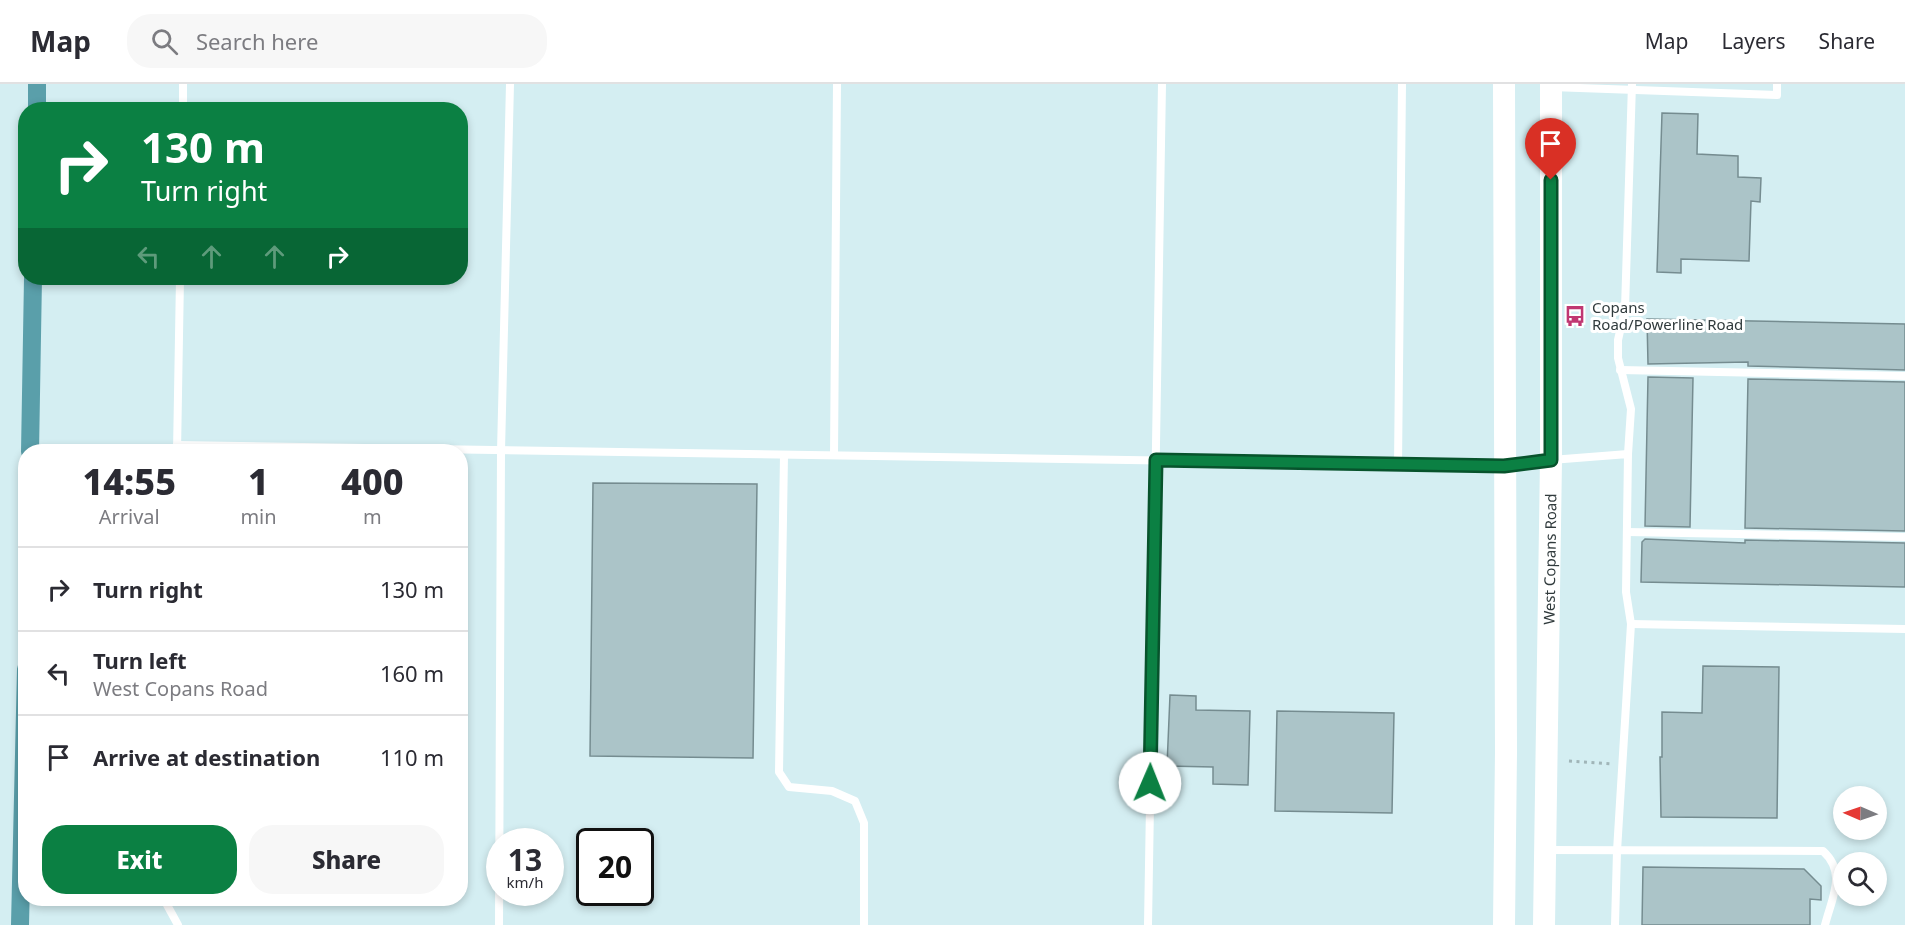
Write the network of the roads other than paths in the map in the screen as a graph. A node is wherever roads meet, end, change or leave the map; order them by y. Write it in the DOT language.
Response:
graph roads {
  1 [pos="183,84"];
  2 [pos="510,84"];
  3 [pos="837,84"];
  4 [pos="1162,84"];
  5 [pos="1402,84"];
  6 [pos="1504,84"];
  7 [pos="1777,84"];
  8 [pos="1551,85"];
  9 [pos="1631,86"];
  10 [pos="183,102"];
  11 [pos="180,285"];
  12 [pos="1620,370"];
  13 [pos="1905,376"];
  14 [pos="177,444"];
  15 [pos="468,452"];
  16 [pos="501,452"];
  17 [pos="1628,454"];
  18 [pos="784,455"];
  19 [pos="834,455"];
  20 [pos="1156,460"];
  21 [pos="1551,460"];
  22 [pos="1398,465"];
  23 [pos="1504,466"];
  24 [pos="1627,532"];
  25 [pos="1905,537"];
  26 [pos="1631,624"];
  27 [pos="1905,629"];
  28 [pos="1545,850"];
  29 [pos="1617,850"];
  30 [pos="168,906"];
  31 [pos="178,925"];
  32 [pos="499,925"];
  33 [pos="864,925"];
  34 [pos="1148,925"];
  35 [pos="1504,925"];
  36 [pos="1544,925"];
  37 [pos="1615,925"];
  38 [pos="1825,925"];
  1 -- 10 [label="lane"];
  2 -- 16 [label="lane"];
  3 -- 19 [label="lane"];
  4 -- 20 [label="lane"];
  5 -- 22 [label="lane"];
  6 -- 23 [label="main road"];
  7 -- 9 [label="lane"];
  8 -- 9 [label="lane"];
  8 -- 21 [label="main road, West Copans Road"];
  9 -- 12 [label="lane"];
  11 -- 14 [label="lane"];
  12 -- 13 [label="lane"];
  12 -- 17 [label="lane"];
  15 -- 16 [label="lane"];
  16 -- 18 [label="lane"];
  16 -- 32 [label="lane"];
  17 -- 21 [label="lane"];
  17 -- 24 [label="lane"];
  18 -- 19 [label="lane"];
  18 -- 33 [label="lane"];
  19 -- 20 [label="lane"];
  20 -- 22 [label="lane"];
  20 -- 34 [label="lane"];
  21 -- 23 [label="lane"];
  21 -- 28 [label="main road, West Copans Road"];
  22 -- 23 [label="lane"];
  23 -- 35 [label="main road"];
  24 -- 25 [label="lane"];
  24 -- 26 [label="lane"];
  26 -- 27 [label="lane"];
  26 -- 29 [label="lane"];
  28 -- 29 [label="lane"];
  28 -- 36 [label="main road, West Copans Road"];
  29 -- 37 [label="lane"];
  29 -- 38 [label="lane"];
  30 -- 31 [label="lane"];
}
